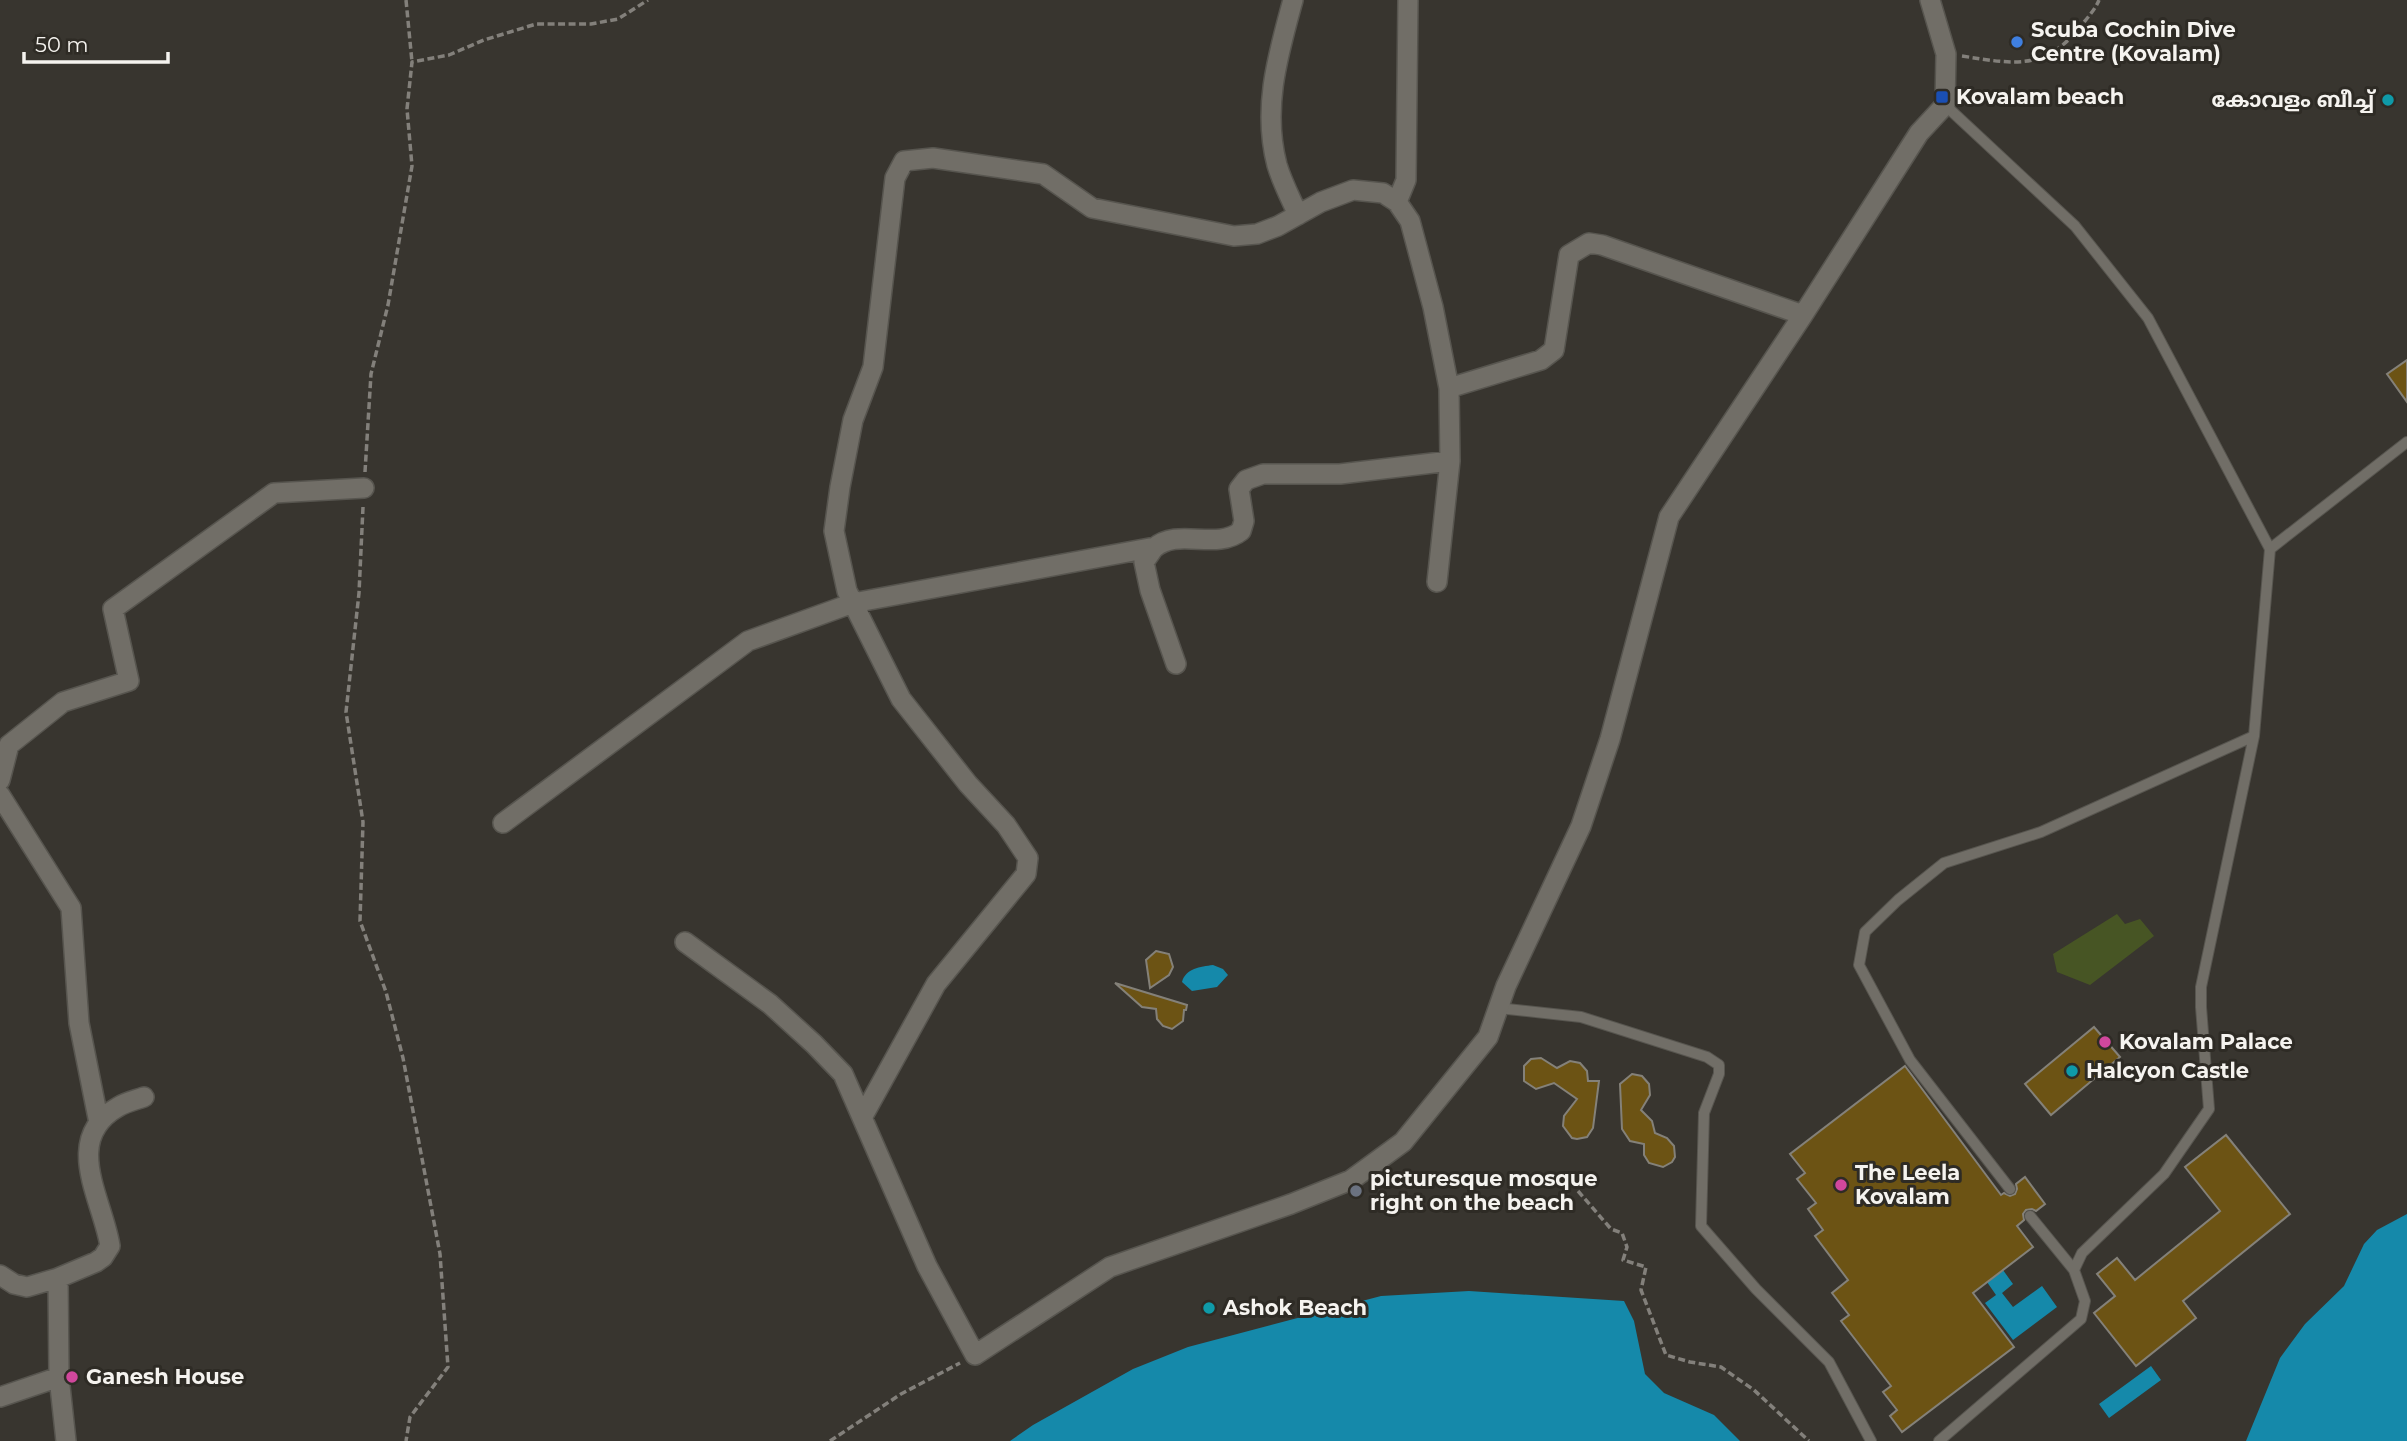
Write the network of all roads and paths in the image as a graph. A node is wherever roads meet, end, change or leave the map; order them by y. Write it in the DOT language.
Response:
graph roads {
  1 [pos="406,0"];
  2 [pos="648,0"];
  3 [pos="1293,0"];
  4 [pos="1408,0"];
  5 [pos="1930,0"];
  6 [pos="2099,0"];
  7 [pos="1946,54"];
  8 [pos="412,62"];
  9 [pos="1945,105"];
  10 [pos="1390,197"];
  11 [pos="1298,215"];
  12 [pos="1803,316"];
  13 [pos="1449,388"];
  14 [pos="2407,442"];
  15 [pos="1450,461"];
  16 [pos="364,488"];
  17 [pos="1155,547"];
  18 [pos="2270,549"];
  19 [pos="1437,582"];
  20 [pos="853,603"];
  21 [pos="1176,664"];
  22 [pos="2254,736"];
  23 [pos="0,780"];
  24 [pos="0,795"];
  25 [pos="503,823"];
  26 [pos="685,942"];
  27 [pos="1498,1008"];
  28 [pos="144,1097"];
  29 [pos="863,1116"];
  30 [pos="99,1123"];
  31 [pos="2010,1189"];
  32 [pos="1578,1191"];
  33 [pos="2029,1216"];
  34 [pos="2074,1269"];
  35 [pos="0,1275"];
  36 [pos="58,1278"];
  37 [pos="975,1355"];
  38 [pos="59,1377"];
  39 [pos="0,1396"];
  40 [pos="66,1441"];
  41 [pos="406,1441"];
  42 [pos="830,1441"];
  43 [pos="1809,1441"];
  44 [pos="1871,1441"];
  45 [pos="1939,1441"];
  1 -- 8 [label="path"];
  2 -- 8 [label="path"];
  3 -- 11 [label="street"];
  4 -- 10 [label="street"];
  5 -- 7 [label="street"];
  6 -- 7 [label="path"];
  7 -- 9 [label="street"];
  8 -- 16 [label="path"];
  9 -- 12 [label="street"];
  9 -- 18 [label="lane"];
  10 -- 11 [label="street"];
  10 -- 13 [label="street"];
  11 -- 20 [label="street"];
  12 -- 13 [label="street"];
  12 -- 27 [label="street"];
  13 -- 15 [label="street"];
  14 -- 18 [label="lane"];
  15 -- 17 [label="street"];
  15 -- 19 [label="street"];
  16 -- 23 [label="street"];
  16 -- 41 [label="path"];
  17 -- 20 [label="street"];
  17 -- 21 [label="street"];
  18 -- 22 [label="lane"];
  20 -- 25 [label="street"];
  20 -- 29 [label="street"];
  22 -- 31 [label="lane"];
  22 -- 34 [label="lane"];
  24 -- 30 [label="street"];
  26 -- 29 [label="street"];
  27 -- 37 [label="street"];
  27 -- 44 [label="lane"];
  28 -- 30 [label="street"];
  29 -- 37 [label="street"];
  30 -- 36 [label="street"];
  32 -- 43 [label="path"];
  33 -- 34 [label="lane"];
  34 -- 45 [label="lane"];
  35 -- 36 [label="street"];
  36 -- 38 [label="street"];
  37 -- 42 [label="path"];
  38 -- 39 [label="street"];
  38 -- 40 [label="street"];
}
